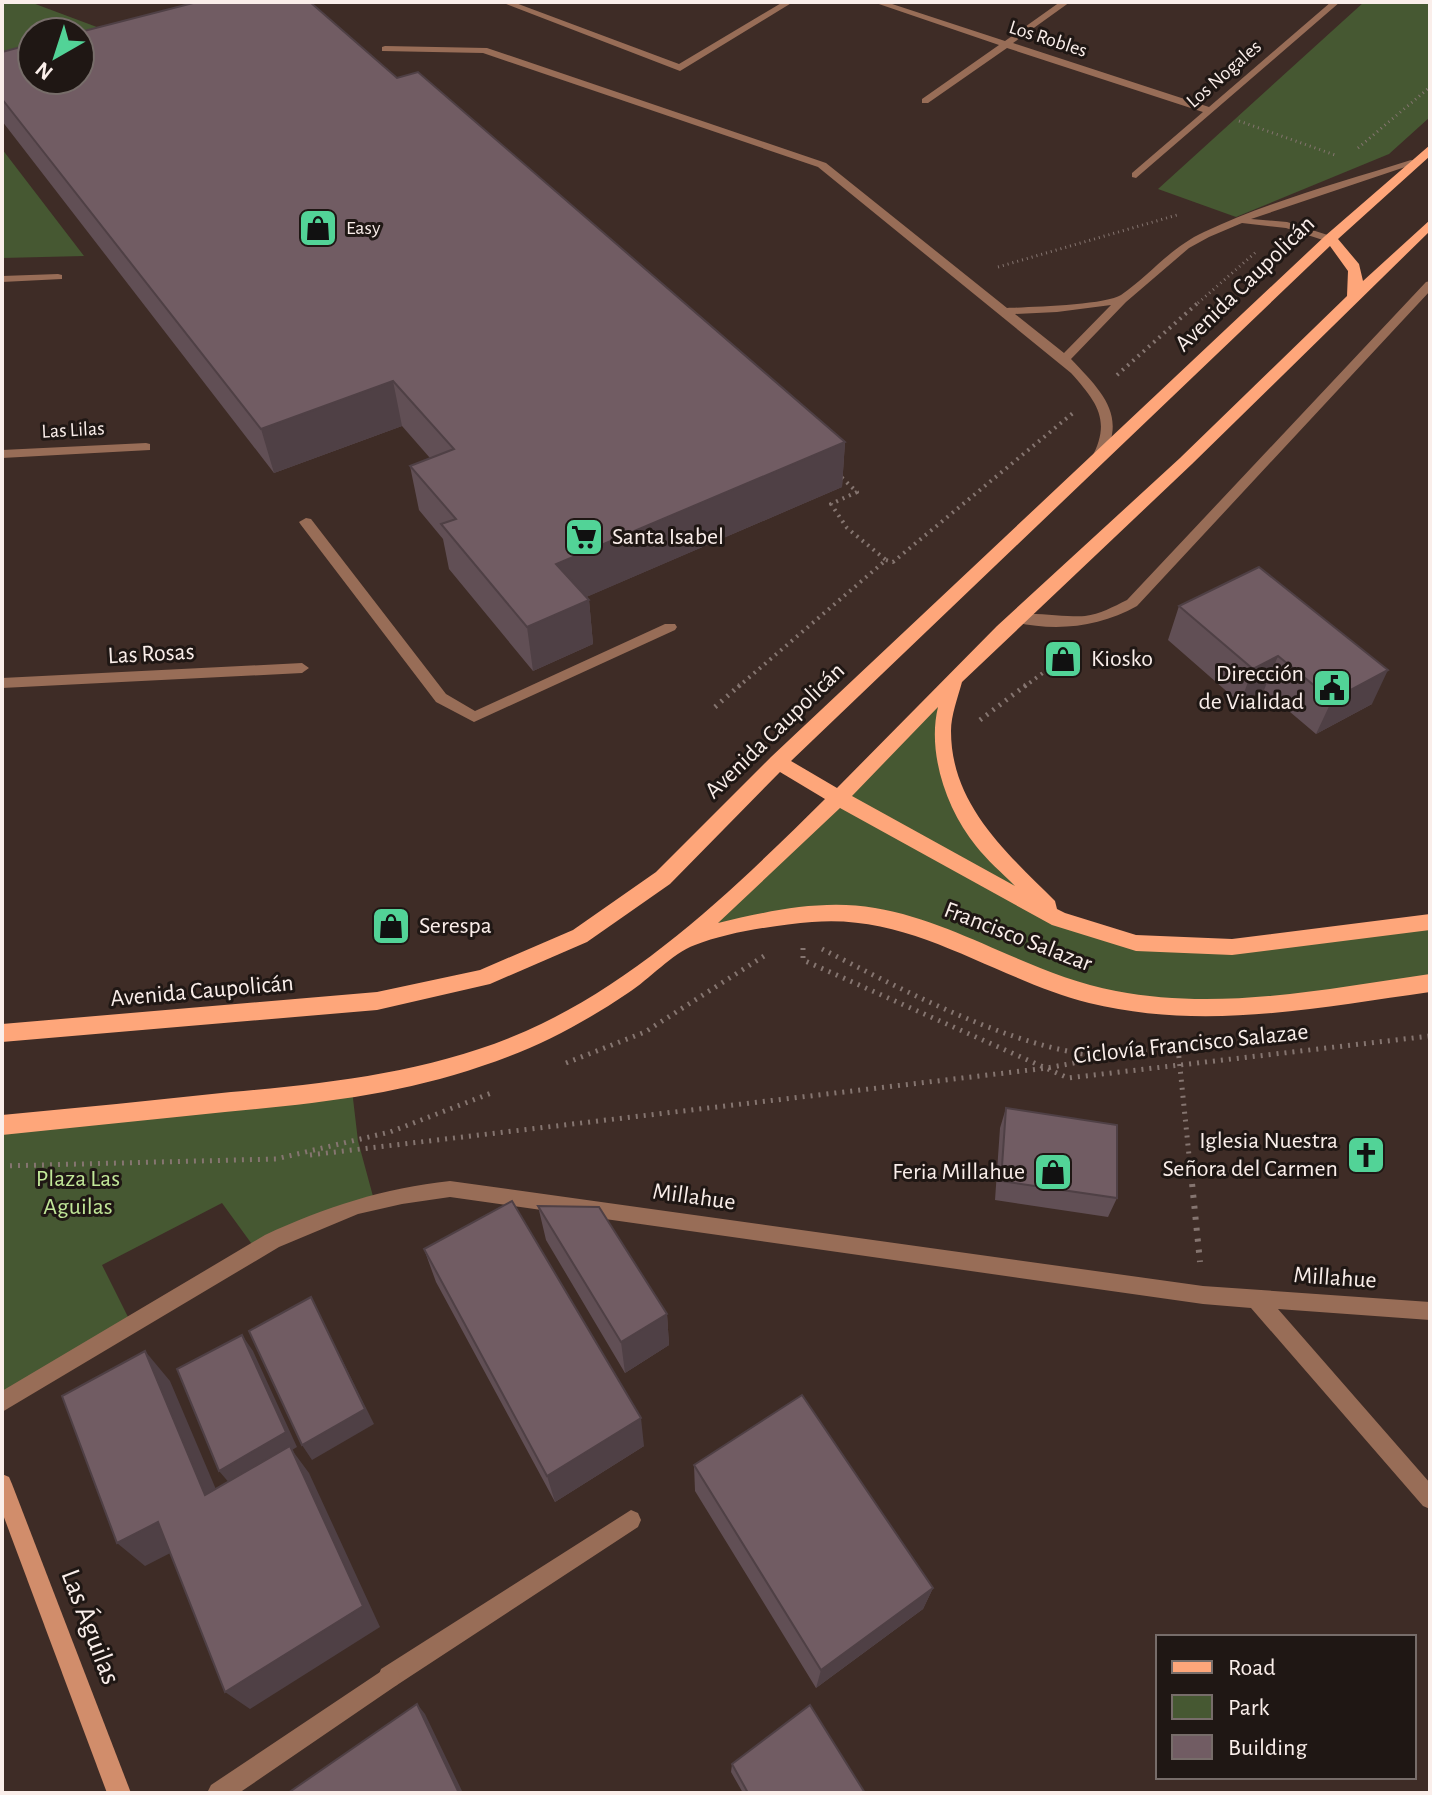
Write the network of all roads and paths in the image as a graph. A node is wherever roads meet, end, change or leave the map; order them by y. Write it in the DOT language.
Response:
graph roads {
  1 [pos="505,2"];
  2 [pos="789,2"];
  3 [pos="877,2"];
  4 [pos="1066,2"];
  5 [pos="1336,2"];
  6 [pos="1006,45"];
  7 [pos="385,49"];
  8 [pos="925,101"];
  9 [pos="1208,110"];
  10 [pos="1430,149"];
  11 [pos="1343,158"];
  12 [pos="1415,162"];
  13 [pos="1136,175"];
  14 [pos="1430,224"];
  15 [pos="1227,225"];
  16 [pos="1330,239"];
  17 [pos="58,277"];
  18 [pos="2,279"];
  19 [pos="1430,284"];
  20 [pos="1354,296"];
  21 [pos="1122,300"];
  22 [pos="1005,311"];
  23 [pos="1064,359"];
  24 [pos="146,447"];
  25 [pos="2,454"];
  26 [pos="1094,464"];
  27 [pos="834,471"];
  28 [pos="306,522"];
  29 [pos="1015,618"];
  30 [pos="670,627"];
  31 [pos="302,668"];
  32 [pos="954,678"];
  33 [pos="2,683"];
  34 [pos="715,707"];
  35 [pos="778,762"];
  36 [pos="836,797"];
  37 [pos="1059,919"];
  38 [pos="1430,922"];
  39 [pos="684,939"];
  40 [pos="791,943"];
  41 [pos="803,945"];
  42 [pos="775,948"];
  43 [pos="1430,983"];
  44 [pos="2,1033"];
  45 [pos="1430,1036"];
  46 [pos="1178,1048"];
  47 [pos="1182,1063"];
  48 [pos="1047,1068"];
  49 [pos="552,1069"];
  50 [pos="497,1091"];
  51 [pos="2,1125"];
  52 [pos="276,1159"];
  53 [pos="2,1166"];
  54 [pos="1203,1295"];
  55 [pos="1255,1298"];
  56 [pos="1430,1311"];
  57 [pos="2,1402"];
  58 [pos="2,1484"];
  59 [pos="1430,1499"];
  60 [pos="631,1520"];
  61 [pos="119,1793"];
  62 [pos="219,1793"];
  1 -- 2 [label="street"];
  3 -- 6 [label="street, Los Robles"];
  4 -- 6 [label="street"];
  5 -- 9 [label="street, Los Nogales"];
  6 -- 8 [label="street"];
  6 -- 9 [label="street, Los Robles"];
  7 -- 22 [label="street"];
  9 -- 11 [label="path"];
  9 -- 13 [label="street, Los Nogales"];
  10 -- 12 [label="main road, Avenida Caupolicán"];
  12 -- 15 [label="street"];
  12 -- 16 [label="main road, Avenida Caupolicán"];
  14 -- 20 [label="main road"];
  15 -- 16 [label="street"];
  15 -- 21 [label="street"];
  16 -- 20 [label="main road"];
  16 -- 26 [label="main road, Avenida Caupolicán"];
  17 -- 18 [label="street"];
  19 -- 29 [label="street"];
  20 -- 29 [label="main road"];
  21 -- 22 [label="street"];
  21 -- 23 [label="street"];
  22 -- 23 [label="street"];
  23 -- 26 [label="street"];
  24 -- 25 [label="street, Las Lilas"];
  26 -- 35 [label="main road, Avenida Caupolicán"];
  27 -- 34 [label="path"];
  28 -- 30 [label="street"];
  29 -- 32 [label="main road"];
  31 -- 33 [label="street, Las Rosas"];
  32 -- 36 [label="main road"];
  32 -- 37 [label="main road"];
  35 -- 36 [label="main road, Francisco Salazar"];
  35 -- 44 [label="main road, Avenida Caupolicán"];
  36 -- 37 [label="main road, Francisco Salazar"];
  36 -- 39 [label="main road"];
  37 -- 38 [label="main road, Francisco Salazar"];
  39 -- 43 [label="main road, Francisco Salazar"];
  39 -- 51 [label="main road"];
  40 -- 41 [label="path"];
  41 -- 48 [label="path, Ciclovía Francisco Salazae"];
  41 -- 48 [label="path"];
  42 -- 49 [label="path"];
  45 -- 47 [label="path, Ciclovía Francisco Salazae"];
  46 -- 47 [label="path"];
  47 -- 48 [label="path, Ciclovía Francisco Salazae"];
  47 -- 54 [label="path"];
  48 -- 52 [label="path"];
  50 -- 52 [label="path"];
  52 -- 53 [label="path"];
  54 -- 55 [label="street, Millahue"];
  54 -- 57 [label="street, Millahue"];
  55 -- 56 [label="street, Millahue"];
  55 -- 59 [label="street"];
  58 -- 61 [label="main road, Las Águilas"];
  60 -- 62 [label="street"];
}
